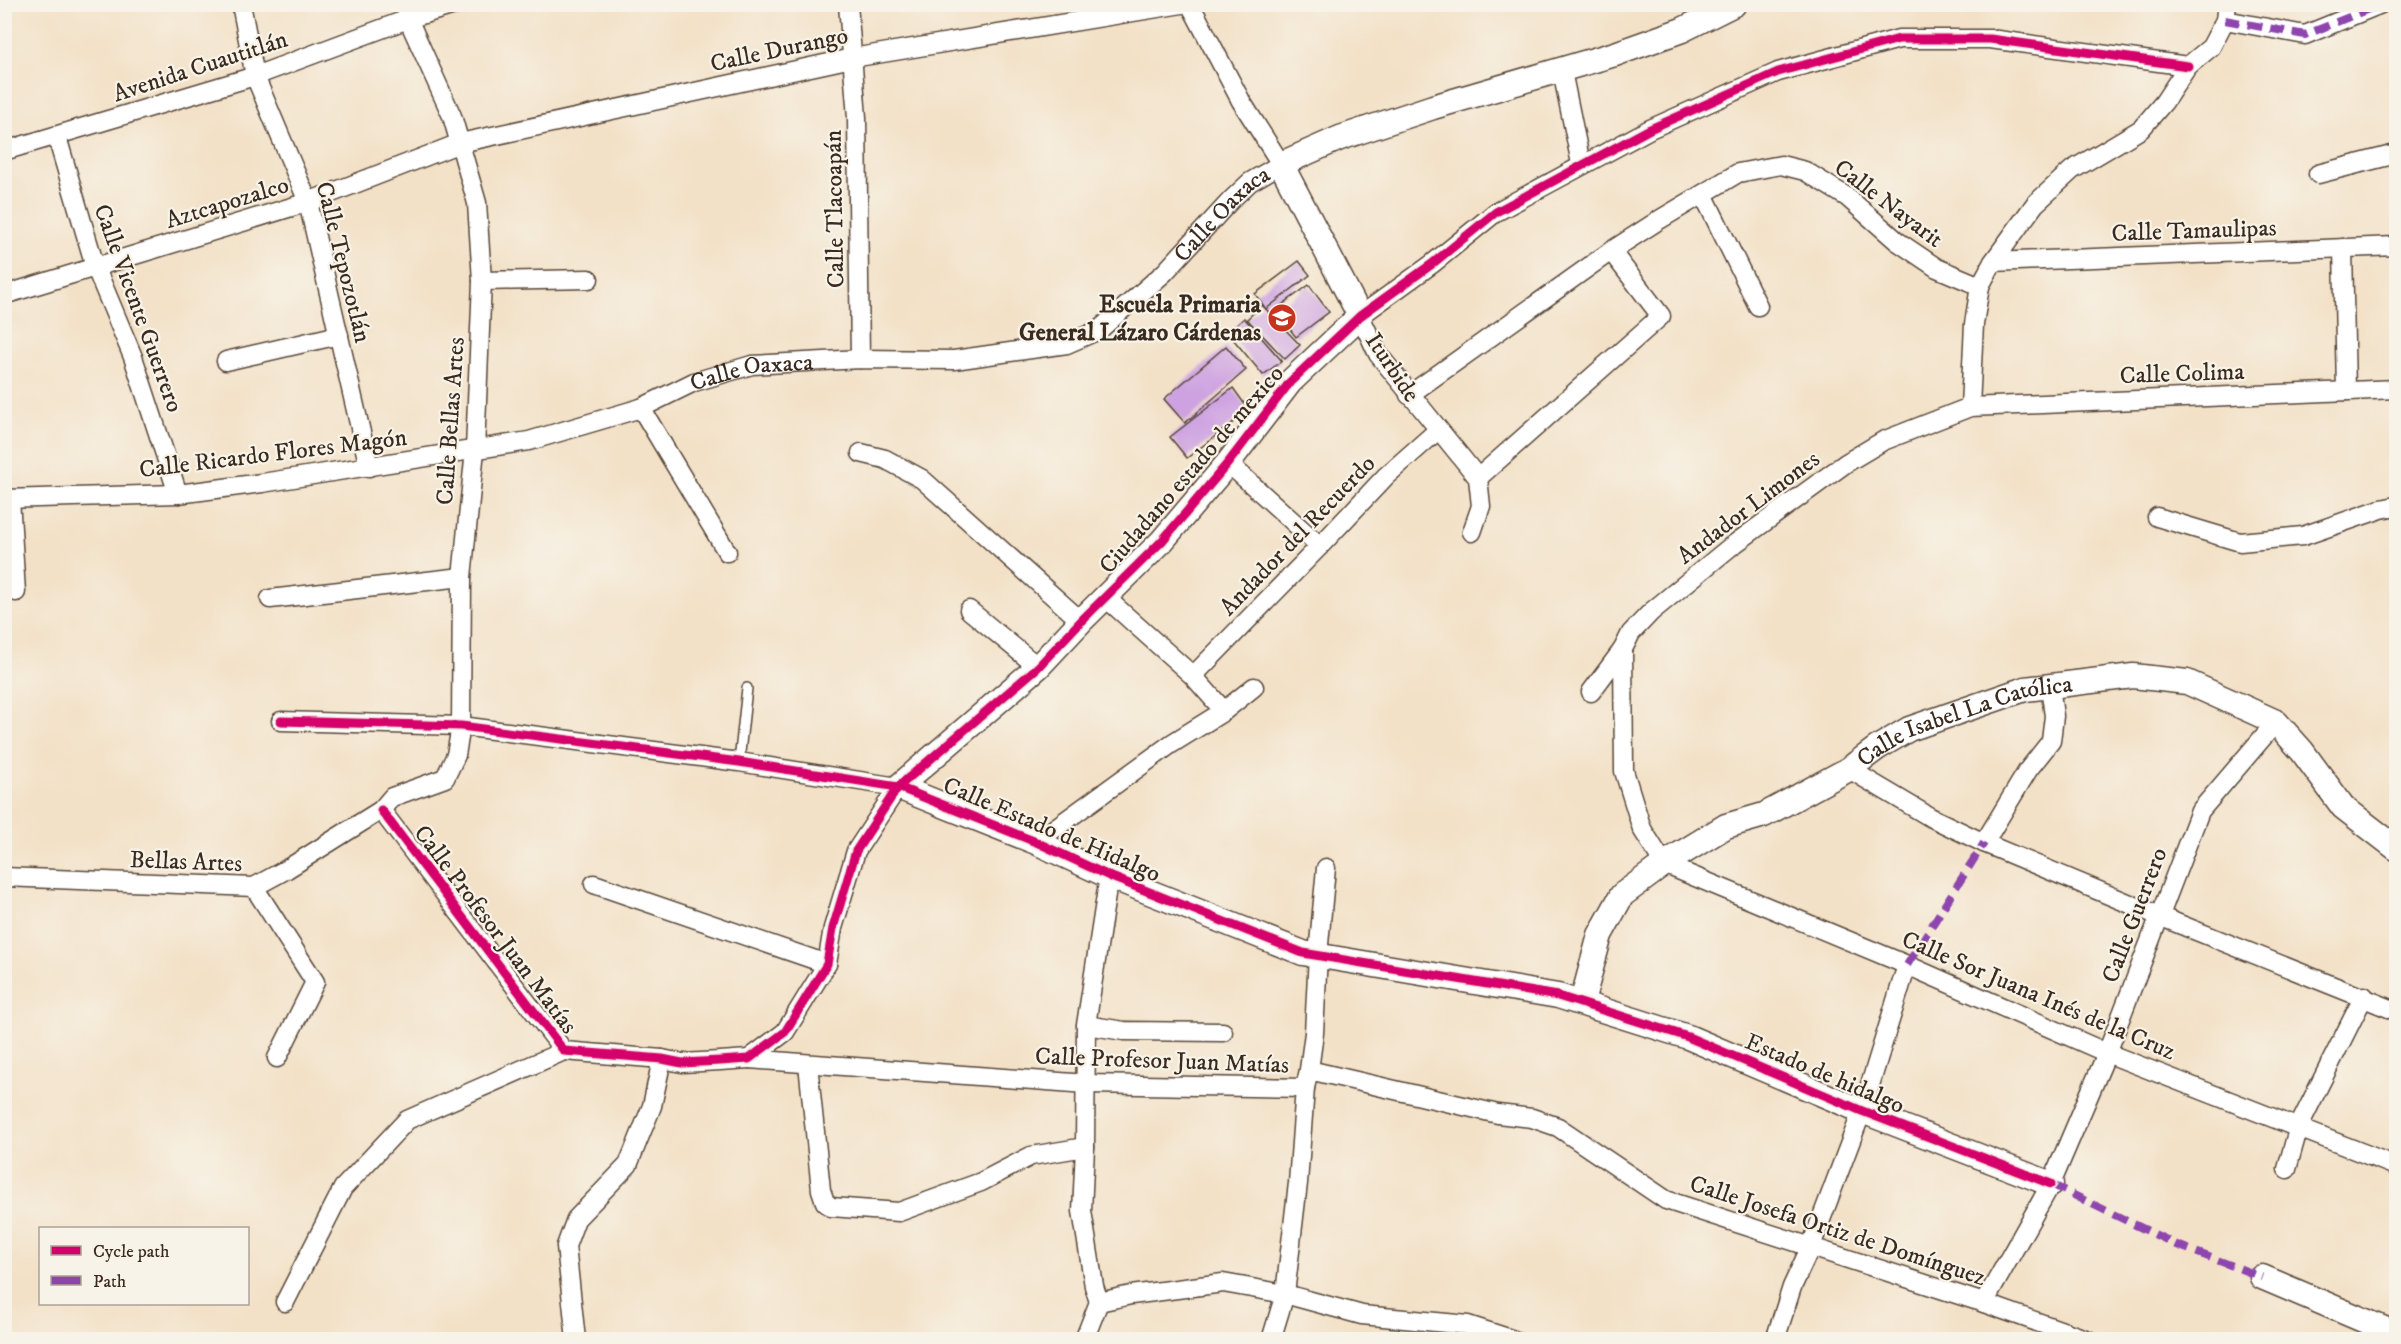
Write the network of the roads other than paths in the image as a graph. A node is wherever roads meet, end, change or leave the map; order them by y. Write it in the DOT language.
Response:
graph roads {
  1 [pos="241,4"];
  2 [pos="458,4"];
  3 [pos="848,4"];
  4 [pos="1182,4"];
  5 [pos="1190,4"];
  6 [pos="1734,4"];
  7 [pos="2381,4"];
  8 [pos="407,12"];
  9 [pos="2226,12"];
  10 [pos="852,58"];
  11 [pos="2188,66"];
  12 [pos="1562,71"];
  13 [pos="255,76"];
  14 [pos="57,137"];
  15 [pos="459,143"];
  16 [pos="4,151"];
  17 [pos="2397,154"];
  18 [pos="1281,164"];
  19 [pos="1581,165"];
  20 [pos="2318,174"];
  21 [pos="1703,194"];
  22 [pos="308,202"];
  23 [pos="2397,246"];
  24 [pos="2343,248"];
  25 [pos="1611,251"];
  26 [pos="1993,262"];
  27 [pos="95,266"];
  28 [pos="589,279"];
  29 [pos="482,281"];
  30 [pos="1980,286"];
  31 [pos="4,295"];
  32 [pos="1758,306"];
  33 [pos="1360,316"];
  34 [pos="339,335"];
  35 [pos="860,359"];
  36 [pos="226,361"];
  37 [pos="2397,389"];
  38 [pos="2346,391"];
  39 [pos="1409,395"];
  40 [pos="1970,407"];
  41 [pos="642,408"];
  42 [pos="1438,430"];
  43 [pos="476,450"];
  44 [pos="861,453"];
  45 [pos="1228,463"];
  46 [pos="369,467"];
  47 [pos="1478,478"];
  48 [pos="178,494"];
  49 [pos="7,499"];
  50 [pos="2397,506"];
  51 [pos="2157,517"];
  52 [pos="1472,532"];
  53 [pos="1320,546"];
  54 [pos="727,552"];
  55 [pos="462,577"];
  56 [pos="16,592"];
  57 [pos="1106,598"];
  58 [pos="270,599"];
  59 [pos="969,610"];
  60 [pos="1081,621"];
  61 [pos="1623,649"];
  62 [pos="1038,667"];
  63 [pos="1193,676"];
  64 [pos="2050,686"];
  65 [pos="1254,687"];
  66 [pos="747,688"];
  67 [pos="1591,692"];
  68 [pos="1224,711"];
  69 [pos="281,721"];
  70 [pos="2276,722"];
  71 [pos="461,726"];
  72 [pos="739,762"];
  73 [pos="1849,769"];
  74 [pos="898,787"];
  75 [pos="381,810"];
  76 [pos="1036,842"];
  77 [pos="1984,843"];
  78 [pos="2397,848"];
  79 [pos="1664,864"];
  80 [pos="1326,868"];
  81 [pos="1109,876"];
  82 [pos="4,878"];
  83 [pos="594,885"];
  84 [pos="254,887"];
  85 [pos="2159,916"];
  86 [pos="1318,955"];
  87 [pos="826,964"];
  88 [pos="1907,965"];
  89 [pos="2364,996"];
  90 [pos="1582,1002"];
  91 [pos="2397,1011"];
  92 [pos="1086,1025"];
  93 [pos="1223,1032"];
  94 [pos="564,1051"];
  95 [pos="2107,1053"];
  96 [pos="277,1058"];
  97 [pos="662,1059"];
  98 [pos="749,1059"];
  99 [pos="808,1064"];
  100 [pos="1309,1070"];
  101 [pos="1087,1084"];
  102 [pos="1305,1088"];
  103 [pos="1862,1112"];
  104 [pos="2299,1126"];
  105 [pos="1584,1144"];
  106 [pos="1085,1147"];
  107 [pos="2397,1166"];
  108 [pos="2287,1169"];
  109 [pos="2051,1184"];
  110 [pos="1812,1246"];
  111 [pos="2262,1277"];
  112 [pos="1285,1294"];
  113 [pos="285,1302"];
  114 [pos="1099,1302"];
  115 [pos="1984,1303"];
  116 [pos="2397,1334"];
  117 [pos="576,1340"];
  118 [pos="1084,1340"];
  119 [pos="1272,1340"];
  120 [pos="1514,1340"];
  121 [pos="1775,1340"];
  122 [pos="2088,1340"];
  1 -- 13 [label="street, Calle Tepozotlán"];
  2 -- 8 [label="street, Avenida Cuautitlán"];
  3 -- 10 [label="street, Calle Tlacoapán"];
  4 -- 10 [label="street, Calle Durango"];
  5 -- 18 [label="street"];
  6 -- 12 [label="street, Calle Oaxaca"];
  7 -- 9 [label="street"];
  8 -- 13 [label="street, Avenida Cuautitlán"];
  8 -- 15 [label="street, Calle Bellas Artes"];
  9 -- 11 [label="street"];
  10 -- 15 [label="street, Calle Durango"];
  10 -- 35 [label="street, Calle Tlacoapán"];
  11 -- 19 [label="street, Ciudadano estado de mexico"];
  11 -- 26 [label="street"];
  12 -- 18 [label="street, Calle Oaxaca"];
  12 -- 19 [label="street"];
  13 -- 14 [label="street, Avenida Cuautitlán"];
  13 -- 22 [label="street, Calle Tepozotlán"];
  14 -- 16 [label="street, Avenida Cuautitlán"];
  14 -- 27 [label="street, Calle Vicente Guerrero"];
  15 -- 22 [label="street, Aztcapozalco"];
  15 -- 29 [label="street, Calle Bellas Artes"];
  17 -- 20 [label="street"];
  18 -- 33 [label="street, Iturbide"];
  18 -- 35 [label="street, Calle Oaxaca"];
  19 -- 33 [label="street, Ciudadano estado de mexico"];
  21 -- 25 [label="street, Calle Nayarit"];
  21 -- 30 [label="street, Calle Nayarit"];
  21 -- 32 [label="street"];
  22 -- 27 [label="street, Aztcapozalco"];
  22 -- 34 [label="street, Calle Tepozotlán"];
  23 -- 24 [label="street, Calle Tamaulipas"];
  24 -- 26 [label="street, Calle Tamaulipas"];
  24 -- 38 [label="street"];
  25 -- 39 [label="street, Calle Nayarit"];
  25 -- 47 [label="street"];
  26 -- 30 [label="street"];
  27 -- 31 [label="street, Aztcapozalco"];
  27 -- 48 [label="street, Calle Vicente Guerrero"];
  28 -- 29 [label="street"];
  29 -- 43 [label="street, Calle Bellas Artes"];
  30 -- 40 [label="street"];
  33 -- 39 [label="street, Iturbide"];
  33 -- 45 [label="street, Ciudadano estado de mexico"];
  34 -- 36 [label="street"];
  34 -- 46 [label="street, Calle Tepozotlán"];
  35 -- 41 [label="street, Calle Oaxaca"];
  37 -- 38 [label="street, Calle Colima"];
  38 -- 40 [label="street, Calle Colima"];
  39 -- 42 [label="street, Iturbide"];
  40 -- 61 [label="street, Andador Limones"];
  41 -- 43 [label="street, Calle Oaxaca"];
  41 -- 54 [label="street"];
  42 -- 47 [label="street, Iturbide"];
  42 -- 53 [label="street, Andador del Recuerdo"];
  43 -- 46 [label="street, Calle Ricardo Flores Magón"];
  43 -- 55 [label="street, Calle Bellas Artes"];
  44 -- 60 [label="street"];
  45 -- 53 [label="street"];
  45 -- 57 [label="street, Ciudadano estado de mexico"];
  46 -- 48 [label="street, Calle Ricardo Flores Magón"];
  47 -- 52 [label="street"];
  48 -- 49 [label="street, Calle Ricardo Flores Magón"];
  49 -- 56 [label="street"];
  50 -- 51 [label="street"];
  53 -- 63 [label="street, Andador del Recuerdo"];
  55 -- 58 [label="street"];
  55 -- 71 [label="street, Calle Bellas Artes"];
  57 -- 60 [label="street, Ciudadano estado de mexico"];
  57 -- 63 [label="street"];
  59 -- 62 [label="street"];
  60 -- 62 [label="street, Ciudadano estado de mexico"];
  61 -- 67 [label="street, Andador Limones"];
  61 -- 79 [label="street"];
  62 -- 74 [label="street, Ciudadano estado de mexico"];
  63 -- 68 [label="street"];
  64 -- 70 [label="street, Calle Isabel La Católica"];
  64 -- 73 [label="street, Calle Isabel La Católica"];
  64 -- 77 [label="street"];
  65 -- 68 [label="street"];
  66 -- 72 [label="lane"];
  68 -- 76 [label="street"];
  69 -- 71 [label="street, Calle Estado de Hidalgo"];
  70 -- 78 [label="street, Calle Isabel La Católica"];
  70 -- 85 [label="street, Calle Guerrero"];
  71 -- 72 [label="street, Calle Estado de Hidalgo"];
  71 -- 75 [label="street, Calle Bellas Artes"];
  72 -- 74 [label="street, Calle Estado de Hidalgo"];
  73 -- 77 [label="street"];
  73 -- 79 [label="street, Calle Isabel La Católica"];
  74 -- 76 [label="street, Calle Estado de Hidalgo"];
  74 -- 87 [label="street, Ciudadano estado de mexico"];
  75 -- 84 [label="street, Bellas Artes"];
  75 -- 94 [label="street, Calle Profesor Juan Matías"];
  76 -- 81 [label="street, Calle Estado de Hidalgo"];
  77 -- 85 [label="street"];
  79 -- 88 [label="street, Calle Sor Juana Inés de la Cruz"];
  79 -- 90 [label="street, Calle Isabel La Católica"];
  80 -- 86 [label="street"];
  81 -- 86 [label="street, Calle Estado de Hidalgo"];
  81 -- 92 [label="street"];
  82 -- 84 [label="street, Bellas Artes"];
  83 -- 87 [label="street"];
  84 -- 96 [label="street"];
  85 -- 89 [label="street"];
  85 -- 95 [label="street, Calle Guerrero"];
  86 -- 90 [label="street, Calle Estado de Hidalgo"];
  86 -- 100 [label="street"];
  87 -- 98 [label="street, Ciudadano estado de mexico"];
  88 -- 95 [label="street, Calle Sor Juana Inés de la Cruz"];
  88 -- 103 [label="street"];
  89 -- 91 [label="street"];
  89 -- 104 [label="street"];
  90 -- 103 [label="street, Estado de hidalgo"];
  92 -- 93 [label="street"];
  92 -- 101 [label="street"];
  94 -- 97 [label="street, Calle Profesor Juan Matías"];
  94 -- 113 [label="street"];
  95 -- 104 [label="street, Calle Sor Juana Inés de la Cruz"];
  95 -- 109 [label="street, Calle Guerrero"];
  97 -- 98 [label="street"];
  97 -- 117 [label="street"];
  98 -- 99 [label="street, Calle Profesor Juan Matías"];
  99 -- 101 [label="street, Calle Profesor Juan Matías"];
  99 -- 106 [label="street"];
  100 -- 102 [label="street, Calle Profesor Juan Matías"];
  100 -- 105 [label="street, Calle Profesor Juan Matías"];
  101 -- 102 [label="street, Calle Profesor Juan Matías"];
  101 -- 106 [label="street"];
  102 -- 112 [label="street"];
  103 -- 109 [label="street, Estado de hidalgo"];
  103 -- 110 [label="street"];
  104 -- 107 [label="street, Calle Sor Juana Inés de la Cruz"];
  104 -- 108 [label="street"];
  105 -- 110 [label="street, Calle Josefa Ortiz de Domínguez"];
  106 -- 114 [label="street"];
  109 -- 115 [label="street, Calle Guerrero"];
  110 -- 115 [label="street, Calle Josefa Ortiz de Domínguez"];
  110 -- 121 [label="street"];
  111 -- 116 [label="street"];
  112 -- 114 [label="street"];
  112 -- 119 [label="street"];
  112 -- 120 [label="street"];
  114 -- 118 [label="street"];
  115 -- 122 [label="street, Calle Josefa Ortiz de Domínguez"];
}
